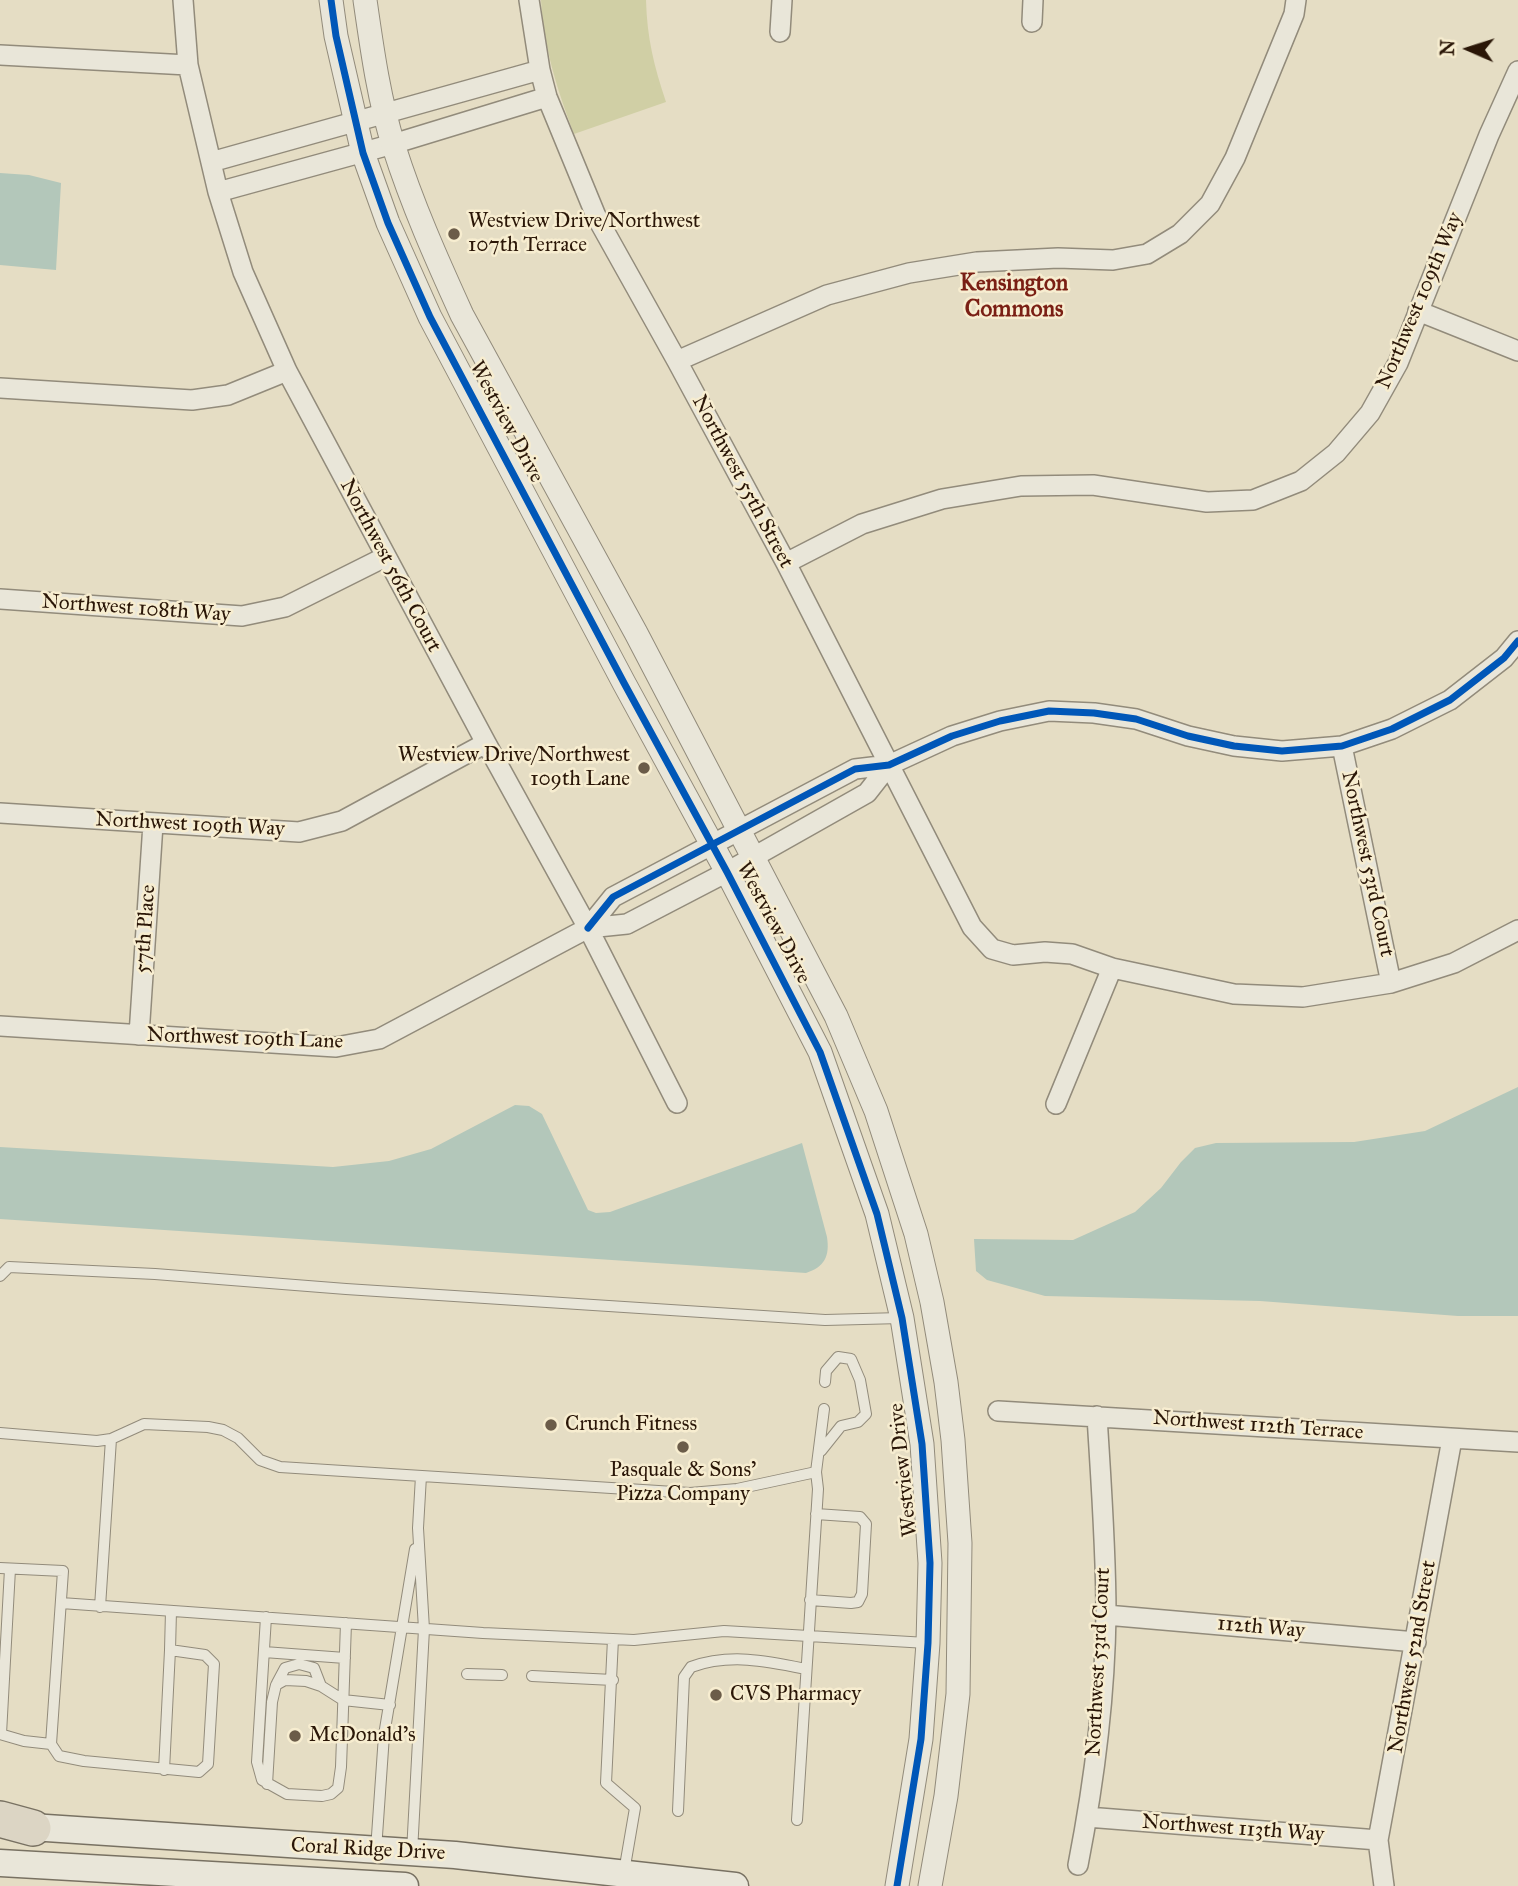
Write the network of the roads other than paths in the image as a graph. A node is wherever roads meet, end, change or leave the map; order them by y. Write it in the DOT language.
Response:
graph roads {
  1 [pos="183,0"];
  2 [pos="331,0"];
  3 [pos="365,0"];
  4 [pos="529,0"];
  5 [pos="782,0"];
  6 [pos="1033,0"];
  7 [pos="1296,0"];
  8 [pos="1032,22"];
  9 [pos="779,32"];
  10 [pos="0,55"];
  11 [pos="188,65"];
  12 [pos="540,71"];
  13 [pos="1518,71"];
  14 [pos="547,97"];
  15 [pos="386,114"];
  16 [pos="356,123"];
  17 [pos="393,144"];
  18 [pos="363,153"];
  19 [pos="211,162"];
  20 [pos="218,192"];
  21 [pos="1418,311"];
  22 [pos="1518,351"];
  23 [pos="677,361"];
  24 [pos="287,371"];
  25 [pos="0,388"];
  26 [pos="385,557"];
  27 [pos="786,563"];
  28 [pos="0,600"];
  29 [pos="1518,640"];
  30 [pos="486,743"];
  31 [pos="1342,746"];
  32 [pos="889,765"];
  33 [pos="0,813"];
  34 [pos="153,824"];
  35 [pos="741,830"];
  36 [pos="712,846"];
  37 [pos="754,857"];
  38 [pos="727,872"];
  39 [pos="588,928"];
  40 [pos="1518,930"];
  41 [pos="1112,968"];
  42 [pos="1391,983"];
  43 [pos="0,1026"];
  44 [pos="139,1035"];
  45 [pos="677,1103"];
  46 [pos="1056,1104"];
  47 [pos="0,1276"];
  48 [pos="902,1318"];
  49 [pos="825,1382"];
  50 [pos="824,1409"];
  51 [pos="998,1411"];
  52 [pos="1097,1416"];
  53 [pos="0,1433"];
  54 [pos="111,1439"];
  55 [pos="1452,1439"];
  56 [pos="1518,1442"];
  57 [pos="818,1454"];
  58 [pos="816,1472"];
  59 [pos="421,1476"];
  60 [pos="817,1514"];
  61 [pos="418,1528"];
  62 [pos="5,1568"];
  63 [pos="810,1600"];
  64 [pos="61,1603"];
  65 [pos="100,1606"];
  66 [pos="171,1611"];
  67 [pos="1106,1615"];
  68 [pos="266,1618"];
  69 [pos="346,1623"];
  70 [pos="401,1627"];
  71 [pos="424,1629"];
  72 [pos="808,1637"];
  73 [pos="613,1639"];
  74 [pos="1416,1642"];
  75 [pos="928,1643"];
  76 [pos="170,1650"];
  77 [pos="264,1652"];
  78 [pos="345,1658"];
  79 [pos="806,1669"];
  80 [pos="467,1674"];
  81 [pos="502,1675"];
  82 [pos="532,1676"];
  83 [pos="613,1680"];
  84 [pos="276,1685"];
  85 [pos="321,1686"];
  86 [pos="343,1700"];
  87 [pos="390,1705"];
  88 [pos="0,1734"];
  89 [pos="51,1744"];
  90 [pos="164,1770"];
  91 [pos="267,1784"];
  92 [pos="678,1811"];
  93 [pos="1087,1817"];
  94 [pos="0,1819"];
  95 [pos="797,1820"];
  96 [pos="17,1826"];
  97 [pos="1378,1840"];
  98 [pos="376,1850"];
  99 [pos="412,1852"];
  100 [pos="0,1863"];
  101 [pos="1078,1865"];
  102 [pos="624,1873"];
  103 [pos="1387,1882"];
  104 [pos="373,1885"];
  105 [pos="407,1886"];
  106 [pos="735,1886"];
  107 [pos="897,1886"];
  108 [pos="930,1886"];
  1 -- 11 [label="street, Northwest 56th Court"];
  2 -- 16 [label="street, Westview Drive"];
  3 -- 15 [label="street, Westview Drive"];
  4 -- 12 [label="street, Northwest 55th Street"];
  5 -- 9 [label="street"];
  6 -- 8 [label="street"];
  7 -- 23 [label="street"];
  10 -- 11 [label="street"];
  11 -- 19 [label="street, Northwest 56th Court"];
  12 -- 14 [label="street, Northwest 55th Street"];
  12 -- 15 [label="street"];
  13 -- 21 [label="street, Northwest 109th Way"];
  14 -- 17 [label="street"];
  14 -- 23 [label="street, Northwest 55th Street"];
  15 -- 16 [label="street"];
  15 -- 17 [label="street, Westview Drive"];
  16 -- 18 [label="street, Westview Drive"];
  16 -- 19 [label="street"];
  17 -- 18 [label="street"];
  17 -- 35 [label="street, Westview Drive"];
  18 -- 20 [label="street"];
  18 -- 36 [label="street, Westview Drive"];
  19 -- 20 [label="street, Northwest 56th Court"];
  20 -- 24 [label="street, Northwest 56th Court"];
  21 -- 22 [label="street"];
  21 -- 27 [label="street, Northwest 109th Way"];
  23 -- 27 [label="street, Northwest 55th Street"];
  24 -- 25 [label="street"];
  24 -- 26 [label="street, Northwest 56th Court"];
  26 -- 28 [label="street, Northwest 108th Way"];
  26 -- 30 [label="street, Northwest 56th Court"];
  27 -- 32 [label="street, Northwest 55th Street"];
  29 -- 31 [label="street, Northwest 109th Lane"];
  30 -- 34 [label="street, Northwest 109th Way"];
  30 -- 39 [label="street, Northwest 56th Court"];
  31 -- 32 [label="street, Northwest 109th Lane"];
  31 -- 42 [label="street, Northwest 53rd Court"];
  32 -- 35 [label="street, Northwest 109th Lane"];
  32 -- 37 [label="street, Northwest 109th Lane"];
  32 -- 41 [label="street, Northwest 55th Street"];
  33 -- 34 [label="street, Northwest 109th Way"];
  34 -- 44 [label="street, 57th Place"];
  35 -- 36 [label="street, Northwest 109th Lane"];
  35 -- 37 [label="street, Westview Drive"];
  36 -- 38 [label="street, Westview Drive"];
  36 -- 39 [label="street, Northwest 109th Lane"];
  37 -- 38 [label="street, Northwest 109th Lane"];
  37 -- 108 [label="street, Westview Drive"];
  38 -- 39 [label="street, Northwest 109th Lane"];
  38 -- 48 [label="street, Westview Drive"];
  39 -- 44 [label="street, Northwest 109th Lane"];
  39 -- 45 [label="street, Northwest 56th Court"];
  40 -- 42 [label="street"];
  41 -- 42 [label="street"];
  41 -- 46 [label="street"];
  43 -- 44 [label="street, Northwest 109th Lane"];
  47 -- 48 [label="lane"];
  48 -- 75 [label="street, Westview Drive"];
  49 -- 57 [label="lane"];
  50 -- 57 [label="lane"];
  51 -- 52 [label="street, Northwest 112th Terrace"];
  52 -- 55 [label="street, Northwest 112th Terrace"];
  52 -- 67 [label="street, Northwest 53rd Court"];
  53 -- 54 [label="lane"];
  54 -- 59 [label="lane"];
  54 -- 65 [label="lane"];
  55 -- 56 [label="street, Northwest 112th Terrace"];
  55 -- 74 [label="street, Northwest 52nd Street"];
  57 -- 58 [label="lane"];
  58 -- 59 [label="lane"];
  58 -- 60 [label="lane"];
  59 -- 61 [label="lane"];
  60 -- 63 [label="lane"];
  60 -- 63 [label="lane"];
  61 -- 70 [label="lane"];
  61 -- 71 [label="lane"];
  62 -- 64 [label="lane"];
  62 -- 88 [label="lane"];
  63 -- 72 [label="lane"];
  64 -- 65 [label="lane"];
  64 -- 89 [label="lane"];
  65 -- 66 [label="lane"];
  66 -- 68 [label="lane"];
  66 -- 76 [label="lane"];
  67 -- 74 [label="street, 112th Way"];
  67 -- 93 [label="street, Northwest 53rd Court"];
  68 -- 69 [label="lane"];
  68 -- 77 [label="lane"];
  69 -- 70 [label="lane"];
  69 -- 78 [label="lane"];
  70 -- 71 [label="lane"];
  70 -- 87 [label="lane"];
  71 -- 73 [label="lane"];
  71 -- 99 [label="lane"];
  72 -- 73 [label="lane"];
  72 -- 75 [label="lane"];
  72 -- 79 [label="lane"];
  73 -- 83 [label="lane"];
  74 -- 97 [label="street, Northwest 52nd Street"];
  75 -- 107 [label="street, Westview Drive"];
  76 -- 90 [label="lane"];
  76 -- 90 [label="lane"];
  77 -- 78 [label="lane"];
  77 -- 91 [label="lane"];
  78 -- 86 [label="lane"];
  79 -- 92 [label="lane"];
  79 -- 95 [label="lane"];
  80 -- 81 [label="lane"];
  82 -- 83 [label="lane"];
  83 -- 102 [label="lane"];
  84 -- 85 [label="lane"];
  84 -- 85 [label="lane"];
  84 -- 91 [label="lane"];
  85 -- 86 [label="lane"];
  86 -- 87 [label="lane"];
  86 -- 91 [label="lane"];
  87 -- 98 [label="lane"];
  88 -- 89 [label="lane"];
  89 -- 90 [label="lane"];
  93 -- 97 [label="street, Northwest 113th Way"];
  93 -- 101 [label="street, Northwest 53rd Court"];
  94 -- 96 [label="highway"];
  96 -- 98 [label="main road, Coral Ridge Drive"];
  97 -- 103 [label="street, Northwest 52nd Street"];
  98 -- 99 [label="main road, Coral Ridge Drive"];
  98 -- 104 [label="street"];
  99 -- 102 [label="main road, Coral Ridge Drive"];
  99 -- 105 [label="street"];
  100 -- 104 [label="main road, Coral Ridge Drive"];
  102 -- 106 [label="main road, Coral Ridge Drive"];
  104 -- 105 [label="main road, Coral Ridge Drive"];
}
